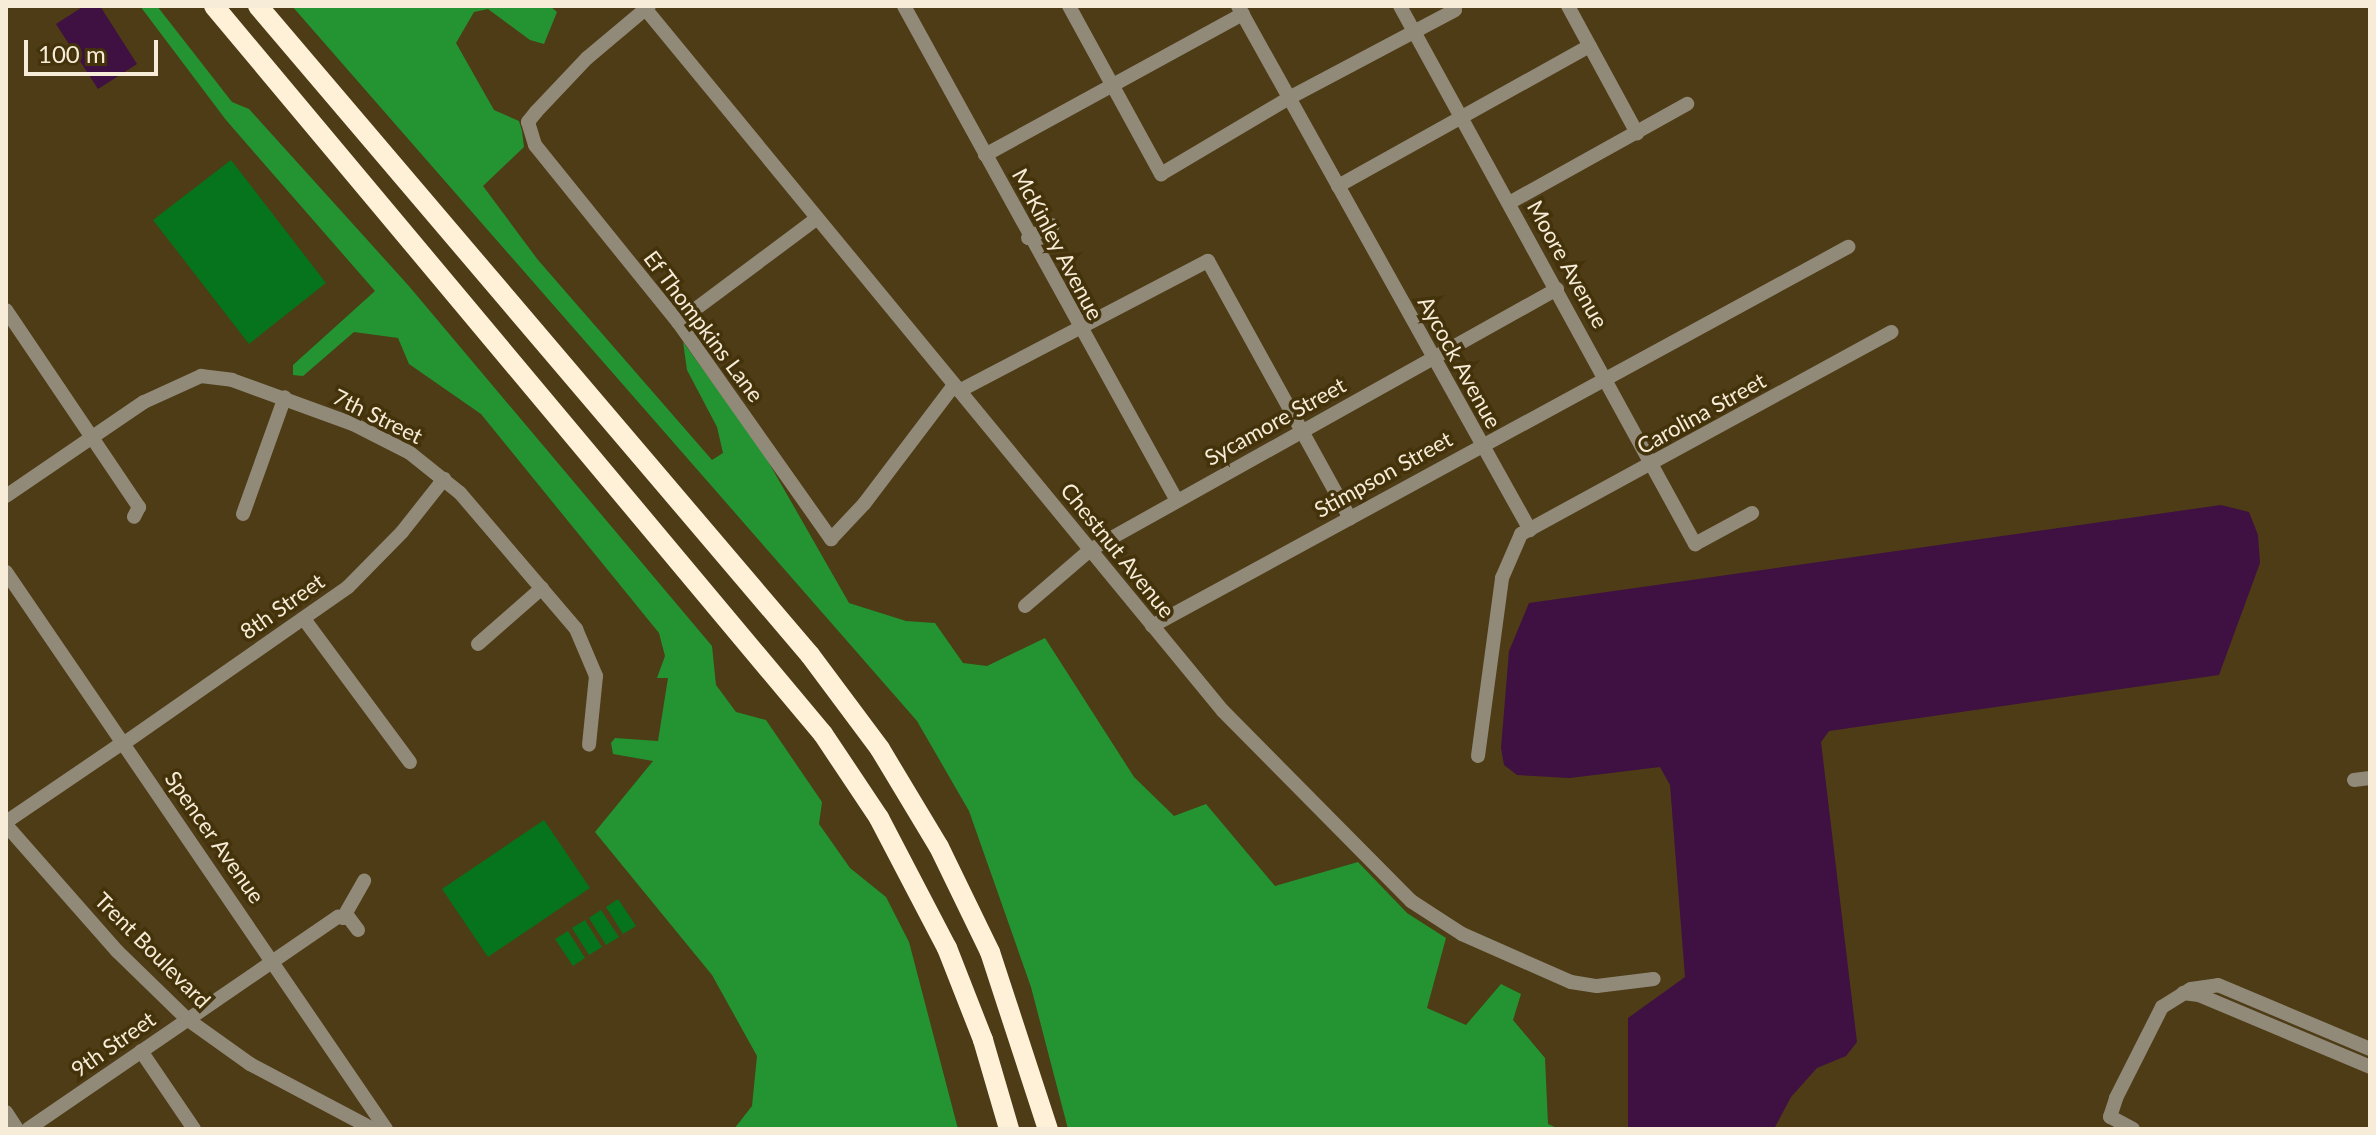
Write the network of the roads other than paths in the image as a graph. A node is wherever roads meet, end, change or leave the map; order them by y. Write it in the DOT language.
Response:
graph roads {
  1 [pos="214,6"];
  2 [pos="258,6"];
  3 [pos="904,6"];
  4 [pos="1069,6"];
  5 [pos="1400,6"];
  6 [pos="1568,6"];
  7 [pos="645,7"];
  8 [pos="1241,10"];
  9 [pos="1455,10"];
  10 [pos="1415,33"];
  11 [pos="1590,46"];
  12 [pos="1114,85"];
  13 [pos="1289,98"];
  14 [pos="1687,104"];
  15 [pos="1462,119"];
  16 [pos="1637,133"];
  17 [pos="985,155"];
  18 [pos="1338,186"];
  19 [pos="1509,203"];
  20 [pos="816,219"];
  21 [pos="1053,225"];
  22 [pos="1028,238"];
  23 [pos="1848,247"];
  24 [pos="1557,289"];
  25 [pos="6,310"];
  26 [pos="678,322"];
  27 [pos="1080,332"];
  28 [pos="1892,332"];
  29 [pos="1433,358"];
  30 [pos="1605,377"];
  31 [pos="956,388"];
  32 [pos="285,397"];
  33 [pos="1305,430"];
  34 [pos="92,437"];
  35 [pos="1480,444"];
  36 [pos="1653,464"];
  37 [pos="444,479"];
  38 [pos="6,496"];
  39 [pos="1177,501"];
  40 [pos="1752,513"];
  41 [pos="243,514"];
  42 [pos="134,517"];
  43 [pos="1350,518"];
  44 [pos="1530,530"];
  45 [pos="1090,550"];
  46 [pos="6,572"];
  47 [pos="6,581"];
  48 [pos="542,588"];
  49 [pos="1025,606"];
  50 [pos="304,619"];
  51 [pos="1152,626"];
  52 [pos="478,644"];
  53 [pos="121,745"];
  54 [pos="589,745"];
  55 [pos="1478,756"];
  56 [pos="410,762"];
  57 [pos="2370,778"];
  58 [pos="2354,780"];
  59 [pos="6,823"];
  60 [pos="364,881"];
  61 [pos="343,918"];
  62 [pos="358,930"];
  63 [pos="271,964"];
  64 [pos="1654,979"];
  65 [pos="2183,993"];
  66 [pos="187,1019"];
  67 [pos="2336,1035"];
  68 [pos="2370,1049"];
  69 [pos="2330,1050"];
  70 [pos="141,1051"];
  71 [pos="2370,1067"];
  72 [pos="6,1112"];
  73 [pos="17,1129"];
  74 [pos="28,1129"];
  75 [pos="194,1129"];
  76 [pos="375,1129"];
  77 [pos="386,1129"];
  78 [pos="1009,1129"];
  79 [pos="1048,1129"];
  80 [pos="2133,1129"];
  1 -- 78 [label="highway"];
  2 -- 79 [label="highway"];
  3 -- 17 [label="street, McKinley Avenue"];
  4 -- 12 [label="street"];
  5 -- 10 [label="street, Moore Avenue"];
  6 -- 11 [label="street"];
  7 -- 20 [label="street, Chestnut Avenue"];
  7 -- 26 [label="street, Ef Thompkins Lane"];
  8 -- 12 [label="street"];
  8 -- 13 [label="street, Aycock Avenue"];
  9 -- 10 [label="street"];
  10 -- 13 [label="street"];
  10 -- 15 [label="street, Moore Avenue"];
  11 -- 15 [label="street"];
  11 -- 16 [label="street"];
  12 -- 13 [label="street"];
  12 -- 17 [label="street"];
  13 -- 18 [label="street, Aycock Avenue"];
  14 -- 16 [label="street"];
  15 -- 18 [label="street"];
  15 -- 19 [label="street, Moore Avenue"];
  16 -- 19 [label="street"];
  17 -- 22 [label="street, McKinley Avenue"];
  18 -- 29 [label="street, Aycock Avenue"];
  19 -- 24 [label="street, Moore Avenue"];
  20 -- 26 [label="street"];
  20 -- 31 [label="street, Chestnut Avenue"];
  21 -- 22 [label="street"];
  22 -- 27 [label="street, McKinley Avenue"];
  23 -- 30 [label="street, Stimpson Street"];
  24 -- 29 [label="street, Sycamore Street"];
  24 -- 30 [label="street, Moore Avenue"];
  25 -- 34 [label="street"];
  26 -- 31 [label="street, Ef Thompkins Lane"];
  27 -- 31 [label="street"];
  27 -- 33 [label="street"];
  27 -- 39 [label="street, McKinley Avenue"];
  28 -- 36 [label="street, Carolina Street"];
  29 -- 33 [label="street, Sycamore Street"];
  29 -- 35 [label="street, Aycock Avenue"];
  30 -- 35 [label="street, Stimpson Street"];
  30 -- 36 [label="street, Moore Avenue"];
  31 -- 45 [label="street, Chestnut Avenue"];
  32 -- 34 [label="street, 7th Street"];
  32 -- 37 [label="street, 7th Street"];
  32 -- 41 [label="street"];
  33 -- 39 [label="street, Sycamore Street"];
  33 -- 43 [label="street"];
  34 -- 38 [label="street, 7th Street"];
  34 -- 42 [label="street"];
  35 -- 43 [label="street, Stimpson Street"];
  35 -- 44 [label="street, Aycock Avenue"];
  36 -- 40 [label="street, Moore Avenue"];
  36 -- 44 [label="street, Carolina Street"];
  37 -- 48 [label="street, 7th Street"];
  37 -- 50 [label="street, 8th Street"];
  39 -- 45 [label="street, Sycamore Street"];
  43 -- 51 [label="street, Stimpson Street"];
  44 -- 55 [label="street"];
  45 -- 49 [label="street, Sycamore Street"];
  45 -- 51 [label="street, Chestnut Avenue"];
  46 -- 53 [label="street, Spencer Avenue"];
  47 -- 53 [label="street, Spencer Avenue"];
  48 -- 52 [label="street"];
  48 -- 54 [label="street, 7th Street"];
  50 -- 53 [label="street, 8th Street"];
  50 -- 56 [label="street"];
  51 -- 64 [label="street, Chestnut Avenue"];
  53 -- 59 [label="street, 8th Street"];
  53 -- 63 [label="street, Spencer Avenue"];
  57 -- 58 [label="street"];
  59 -- 66 [label="street, Trent Boulevard"];
  60 -- 61 [label="street, 9th Street"];
  61 -- 62 [label="street"];
  61 -- 63 [label="street, 9th Street"];
  63 -- 66 [label="street, 9th Street"];
  63 -- 76 [label="street, Spencer Avenue"];
  63 -- 77 [label="street, Spencer Avenue"];
  65 -- 67 [label="street"];
  65 -- 69 [label="street"];
  65 -- 80 [label="street"];
  66 -- 70 [label="street, 9th Street"];
  66 -- 76 [label="street, Trent Boulevard"];
  67 -- 68 [label="street"];
  67 -- 69 [label="street"];
  69 -- 71 [label="street"];
  70 -- 74 [label="street, 9th Street"];
  70 -- 75 [label="street"];
  72 -- 73 [label="street"];
}
